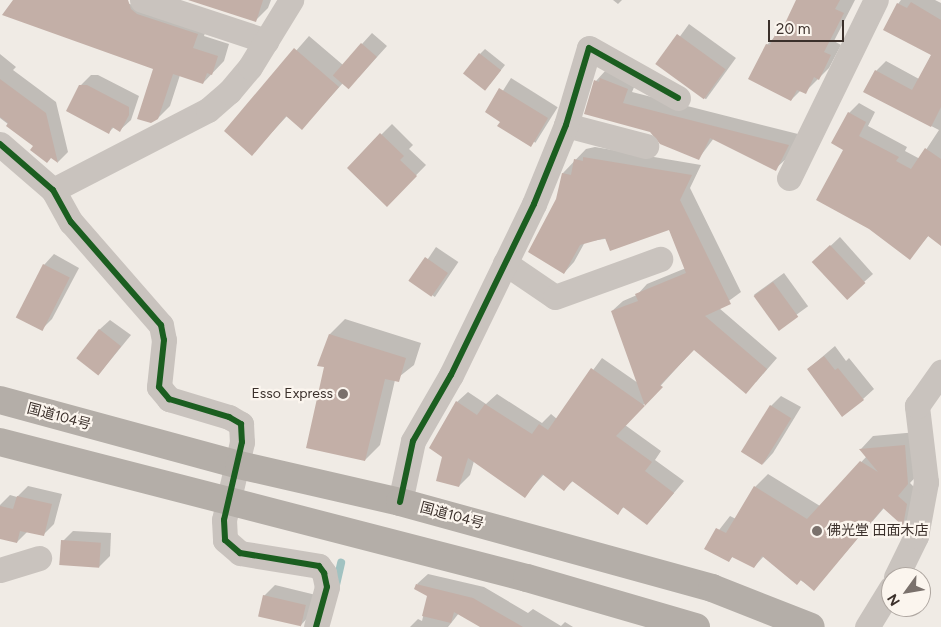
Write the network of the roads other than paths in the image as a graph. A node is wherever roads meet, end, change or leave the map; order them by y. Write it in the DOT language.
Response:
graph roads {
  1 [pos="142,0"];
  2 [pos="291,0"];
  3 [pos="876,0"];
  4 [pos="266,41"];
  5 [pos="678,98"];
  6 [pos="566,125"];
  7 [pos="0,144"];
  8 [pos="646,146"];
  9 [pos="788,178"];
  10 [pos="53,190"];
  11 [pos="660,259"];
  12 [pos="505,263"];
  13 [pos="941,372"];
  14 [pos="0,400"];
  15 [pos="0,442"];
  16 [pos="239,465"];
  17 [pos="230,502"];
  18 [pos="400,502"];
  19 [pos="39,558"];
  20 [pos="901,567"];
  21 [pos="0,570"];
  22 [pos="881,604"];
  23 [pos="316,627"];
  24 [pos="696,627"];
  25 [pos="811,627"];
  26 [pos="867,627"];
  1 -- 4 [label="street"];
  2 -- 4 [label="street"];
  3 -- 9 [label="street"];
  4 -- 10 [label="street"];
  5 -- 6 [label="street"];
  6 -- 8 [label="street"];
  6 -- 12 [label="street"];
  7 -- 10 [label="street"];
  10 -- 16 [label="street"];
  11 -- 12 [label="street"];
  12 -- 18 [label="street"];
  13 -- 20 [label="street"];
  14 -- 16 [label="highway, 国道104号"];
  15 -- 17 [label="highway"];
  16 -- 17 [label="street"];
  16 -- 18 [label="highway, 国道104号"];
  17 -- 23 [label="street"];
  17 -- 24 [label="highway"];
  18 -- 25 [label="highway, 国道104号"];
  19 -- 21 [label="street"];
  22 -- 26 [label="street"];
}
